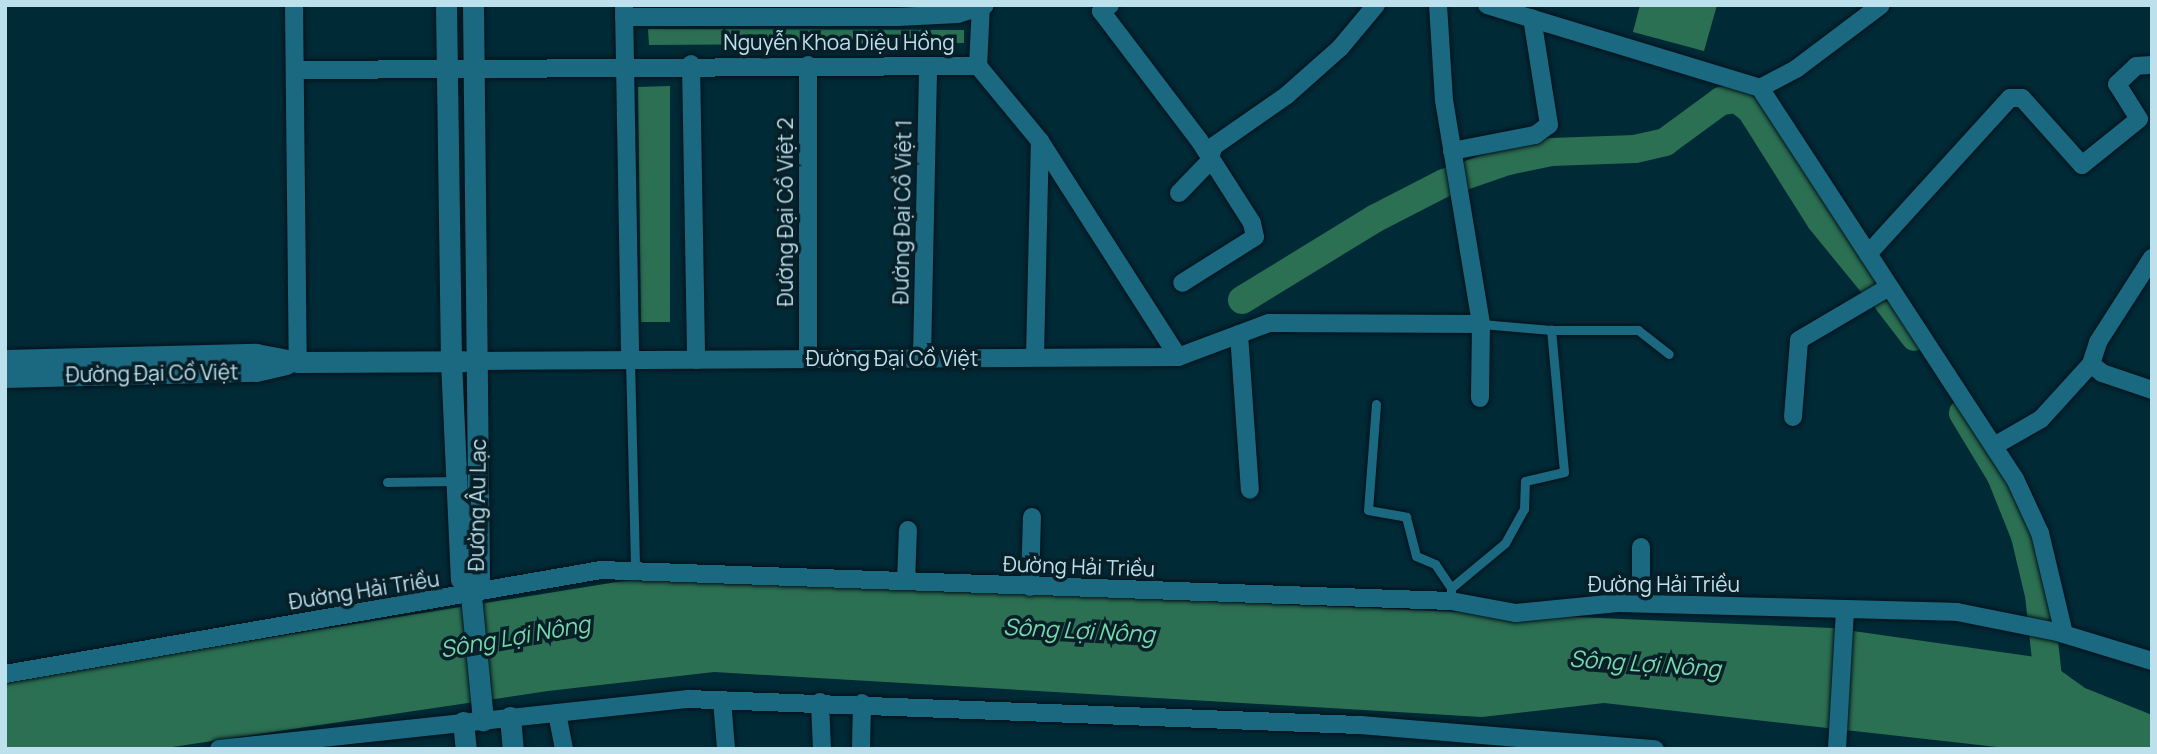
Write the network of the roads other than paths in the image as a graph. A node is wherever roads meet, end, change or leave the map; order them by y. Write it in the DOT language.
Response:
graph roads {
  1 [pos="294,5"];
  2 [pos="446,5"];
  3 [pos="473,5"];
  4 [pos="1110,5"];
  5 [pos="1376,5"];
  6 [pos="1438,5"];
  7 [pos="1488,5"];
  8 [pos="1881,5"];
  9 [pos="982,6"];
  10 [pos="1511,8"];
  11 [pos="681,10"];
  12 [pos="624,11"];
  13 [pos="1531,18"];
  14 [pos="691,64"];
  15 [pos="808,65"];
  16 [pos="2152,65"];
  17 [pos="928,66"];
  18 [pos="978,66"];
  19 [pos="473,67"];
  20 [pos="625,67"];
  21 [pos="295,69"];
  22 [pos="446,70"];
  23 [pos="1760,88"];
  24 [pos="1040,141"];
  25 [pos="1210,156"];
  26 [pos="1453,157"];
  27 [pos="1179,193"];
  28 [pos="1868,254"];
  29 [pos="2152,258"];
  30 [pos="1182,284"];
  31 [pos="1889,286"];
  32 [pos="1480,324"];
  33 [pos="1551,330"];
  34 [pos="1239,334"];
  35 [pos="1669,354"];
  36 [pos="1035,357"];
  37 [pos="1178,357"];
  38 [pos="922,358"];
  39 [pos="808,359"];
  40 [pos="5,360"];
  41 [pos="630,360"];
  42 [pos="696,360"];
  43 [pos="451,361"];
  44 [pos="477,361"];
  45 [pos="298,362"];
  46 [pos="2091,364"];
  47 [pos="5,377"];
  48 [pos="2152,390"];
  49 [pos="1480,398"];
  50 [pos="1376,404"];
  51 [pos="1793,417"];
  52 [pos="1994,446"];
  53 [pos="456,481"];
  54 [pos="387,482"];
  55 [pos="1250,490"];
  56 [pos="1032,517"];
  57 [pos="908,530"];
  58 [pos="1641,547"];
  59 [pos="635,572"];
  60 [pos="906,581"];
  61 [pos="1030,587"];
  62 [pos="1451,594"];
  63 [pos="471,597"];
  64 [pos="1641,603"];
  65 [pos="1845,618"];
  66 [pos="2061,633"];
  67 [pos="2152,661"];
  68 [pos="5,674"];
  69 [pos="722,700"];
  70 [pos="820,702"];
  71 [pos="862,703"];
  72 [pos="557,713"];
  73 [pos="476,715"];
  74 [pos="510,717"];
  75 [pos="219,749"];
  76 [pos="466,749"];
  77 [pos="513,749"];
  78 [pos="564,749"];
  79 [pos="726,749"];
  80 [pos="822,749"];
  81 [pos="861,749"];
  82 [pos="1655,749"];
  83 [pos="1837,749"];
  1 -- 21 [label="street"];
  2 -- 22 [label="street, Đường Âu Lạc"];
  3 -- 19 [label="street, Đường Âu Lạc"];
  4 -- 25 [label="street"];
  5 -- 25 [label="street"];
  6 -- 26 [label="street"];
  7 -- 10 [label="street"];
  8 -- 23 [label="street"];
  9 -- 11 [label="street"];
  9 -- 18 [label="street"];
  10 -- 13 [label="street"];
  11 -- 12 [label="street"];
  12 -- 20 [label="street"];
  13 -- 23 [label="street"];
  13 -- 26 [label="street"];
  14 -- 15 [label="street, Nguyễn Khoa Diệu Hồng"];
  14 -- 20 [label="street, Nguyễn Khoa Diệu Hồng"];
  14 -- 42 [label="street"];
  15 -- 17 [label="street, Nguyễn Khoa Diệu Hồng"];
  15 -- 39 [label="street, Đường Đại Cồ Việt 2"];
  16 -- 28 [label="street"];
  17 -- 18 [label="street, Nguyễn Khoa Diệu Hồng"];
  17 -- 38 [label="street, Đường Đại Cồ Việt 1"];
  18 -- 24 [label="street, Nguyễn Khoa Diệu Hồng"];
  19 -- 20 [label="street, Nguyễn Khoa Diệu Hồng"];
  19 -- 22 [label="street, Nguyễn Khoa Diệu Hồng"];
  19 -- 44 [label="street, Đường Âu Lạc"];
  20 -- 41 [label="street"];
  21 -- 22 [label="street, Nguyễn Khoa Diệu Hồng"];
  21 -- 45 [label="street"];
  22 -- 43 [label="street, Đường Âu Lạc"];
  23 -- 28 [label="street"];
  24 -- 36 [label="street"];
  24 -- 37 [label="street, Nguyễn Khoa Diệu Hồng"];
  25 -- 27 [label="street"];
  25 -- 30 [label="street"];
  26 -- 32 [label="street"];
  28 -- 31 [label="street"];
  29 -- 46 [label="street"];
  31 -- 51 [label="street"];
  31 -- 52 [label="street"];
  32 -- 33 [label="lane"];
  32 -- 34 [label="street, Đường Đại Cồ Việt"];
  32 -- 49 [label="street"];
  33 -- 35 [label="lane"];
  33 -- 62 [label="lane"];
  34 -- 37 [label="street, Đường Đại Cồ Việt"];
  34 -- 55 [label="street"];
  36 -- 37 [label="street, Đường Đại Cồ Việt"];
  36 -- 38 [label="street, Đường Đại Cồ Việt"];
  38 -- 39 [label="street, Đường Đại Cồ Việt"];
  39 -- 42 [label="street, Đường Đại Cồ Việt"];
  40 -- 45 [label="street, Đường Đại Cồ Việt"];
  41 -- 42 [label="street, Đường Đại Cồ Việt"];
  41 -- 44 [label="street, Đường Đại Cồ Việt"];
  41 -- 59 [label="lane"];
  43 -- 44 [label="street, Đường Đại Cồ Việt"];
  43 -- 45 [label="street, Đường Đại Cồ Việt"];
  43 -- 53 [label="street, Đường Âu Lạc"];
  44 -- 63 [label="street, Đường Âu Lạc"];
  45 -- 47 [label="street, Đường Đại Cồ Việt"];
  46 -- 48 [label="street"];
  46 -- 52 [label="street"];
  50 -- 62 [label="lane"];
  52 -- 66 [label="street"];
  53 -- 54 [label="lane"];
  53 -- 63 [label="street, Đường Âu Lạc"];
  56 -- 61 [label="street"];
  57 -- 60 [label="street"];
  58 -- 64 [label="street"];
  59 -- 60 [label="street, Đường Hải Triều"];
  59 -- 63 [label="street, Đường Hải Triều"];
  60 -- 61 [label="street, Đường Hải Triều"];
  61 -- 62 [label="street, Đường Hải Triều"];
  62 -- 64 [label="street, Đường Hải Triều"];
  63 -- 68 [label="street, Đường Hải Triều"];
  63 -- 73 [label="street"];
  64 -- 65 [label="street, Đường Hải Triều"];
  65 -- 66 [label="street, Đường Hải Triều"];
  65 -- 83 [label="street"];
  66 -- 67 [label="street, Đường Hải Triều"];
  69 -- 70 [label="street"];
  69 -- 72 [label="street"];
  69 -- 79 [label="street"];
  70 -- 71 [label="street"];
  70 -- 80 [label="street"];
  71 -- 81 [label="street"];
  71 -- 82 [label="street"];
  72 -- 74 [label="street"];
  72 -- 78 [label="street"];
  73 -- 74 [label="street"];
  73 -- 75 [label="street"];
  73 -- 76 [label="street"];
  74 -- 77 [label="street"];
}
